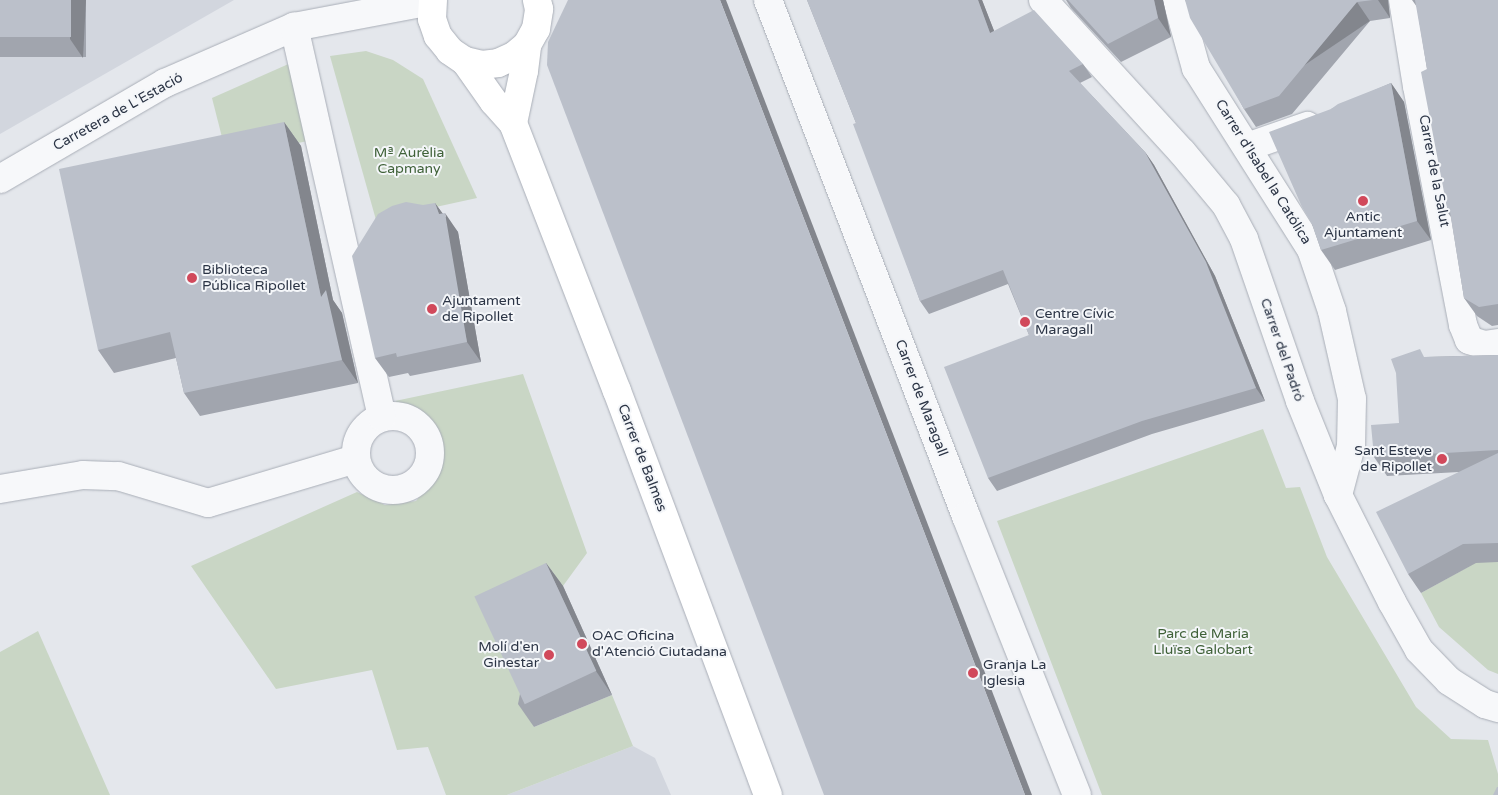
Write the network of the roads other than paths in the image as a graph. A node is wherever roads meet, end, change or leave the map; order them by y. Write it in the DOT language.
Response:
graph roads {
  1 [pos="433,0"];
  2 [pos="537,0"];
  3 [pos="768,0"];
  4 [pos="1044,0"];
  5 [pos="1177,0"];
  6 [pos="1404,0"];
  7 [pos="294,28"];
  8 [pos="527,45"];
  9 [pos="465,61"];
  10 [pos="1329,117"];
  11 [pos="513,123"];
  12 [pos="1247,147"];
  13 [pos="0,179"];
  14 [pos="1498,343"];
  15 [pos="382,417"];
  16 [pos="356,459"];
  17 [pos="0,489"];
  18 [pos="1338,495"];
  19 [pos="1498,708"];
  20 [pos="768,795"];
  21 [pos="1077,795"];
  1 -- 7 [label="street, Carretera de L'Estació"];
  1 -- 9 [label="main road, Carrer de Balmes"];
  2 -- 8 [label="main road"];
  3 -- 21 [label="street, Carrer de Maragall"];
  4 -- 18 [label="street, Carrer del Padró"];
  5 -- 12 [label="street, Carrer d'Isabel la Católica"];
  6 -- 14 [label="street, Carrer de la Salut"];
  7 -- 13 [label="street, Carretera de L'Estació"];
  7 -- 15 [label="street"];
  8 -- 9 [label="main road"];
  8 -- 11 [label="main road"];
  9 -- 11 [label="main road, Carrer de Balmes"];
  10 -- 12 [label="street"];
  11 -- 20 [label="main road, Carrer de Balmes"];
  12 -- 18 [label="street, Carrer d'Isabel la Católica"];
  15 -- 16 [label="street"];
  15 -- 16 [label="street"];
  16 -- 17 [label="street"];
  18 -- 19 [label="street, Carrer del Padró"];
}
